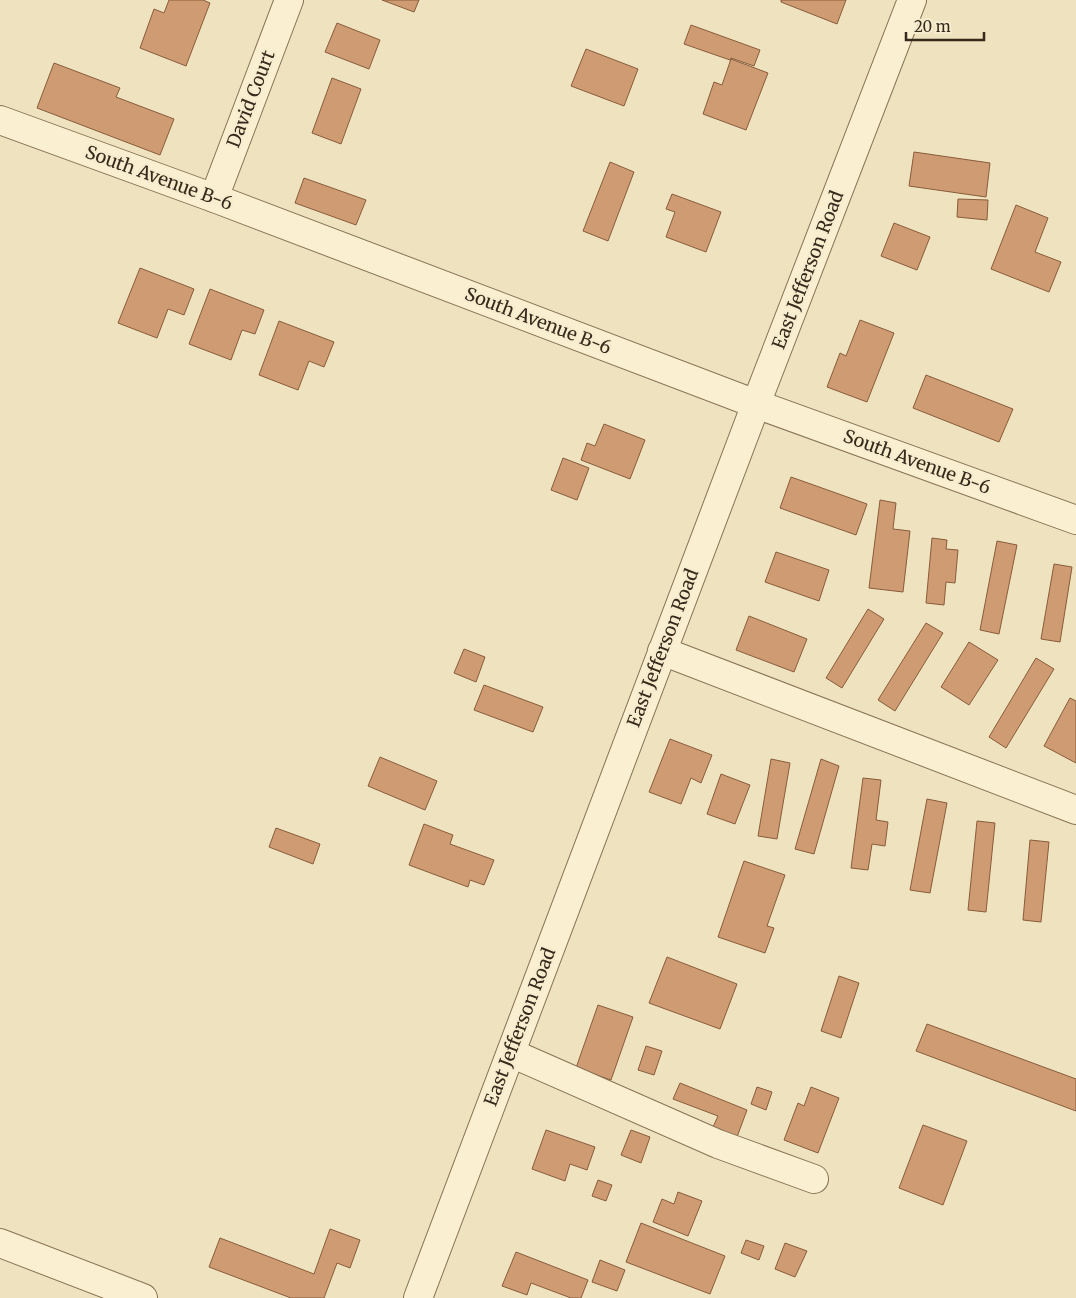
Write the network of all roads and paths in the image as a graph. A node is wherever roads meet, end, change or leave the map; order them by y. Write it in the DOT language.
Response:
graph roads {
  1 [pos="289,0"];
  2 [pos="912,0"];
  3 [pos="0,120"];
  4 [pos="214,198"];
  5 [pos="756,404"];
  6 [pos="1076,520"];
  7 [pos="662,651"];
  8 [pos="1076,810"];
  9 [pos="511,1053"];
  10 [pos="814,1179"];
  11 [pos="0,1243"];
  12 [pos="143,1298"];
  13 [pos="418,1298"];
  1 -- 4 [label="street, David Court"];
  2 -- 5 [label="street, East Jefferson Road"];
  3 -- 4 [label="street, South Avenue B-6"];
  4 -- 5 [label="street, South Avenue B-6"];
  5 -- 6 [label="street, South Avenue B-6"];
  5 -- 7 [label="street, East Jefferson Road"];
  7 -- 8 [label="street"];
  7 -- 9 [label="street, East Jefferson Road"];
  9 -- 10 [label="street"];
  9 -- 13 [label="street, East Jefferson Road"];
  11 -- 12 [label="street"];
}
